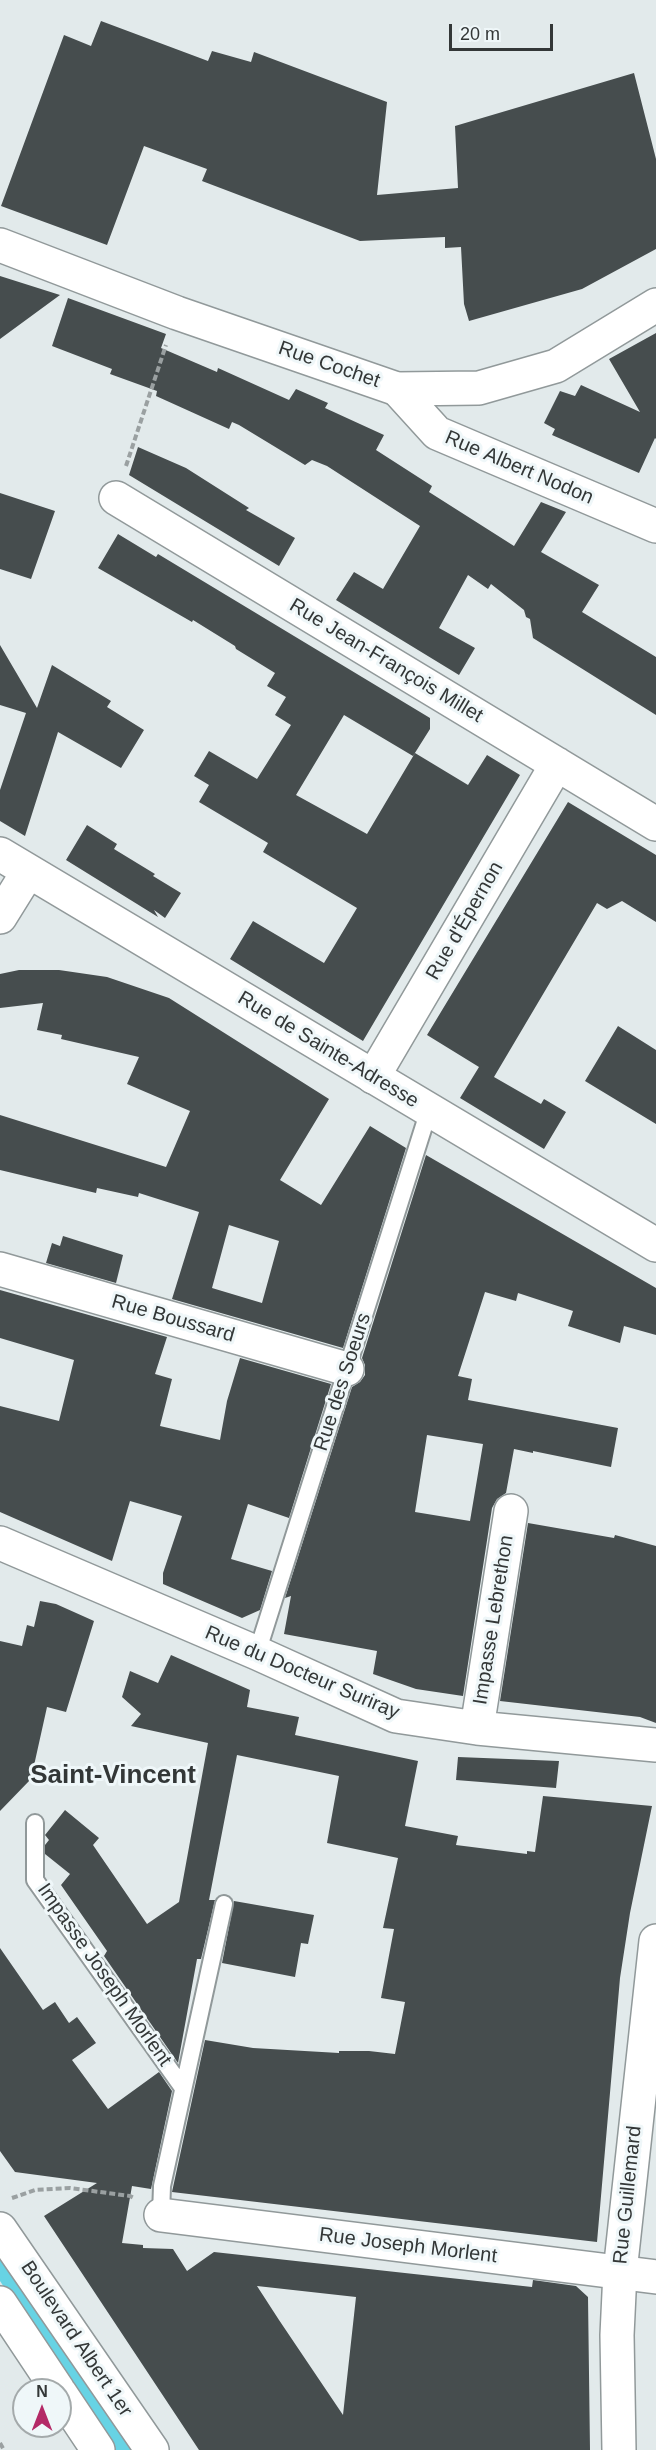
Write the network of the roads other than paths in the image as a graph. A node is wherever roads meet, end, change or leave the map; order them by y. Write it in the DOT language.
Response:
graph roads {
  1 [pos="0,245"];
  2 [pos="656,305"];
  3 [pos="397,389"];
  4 [pos="119,486"];
  5 [pos="656,526"];
  6 [pos="557,764"];
  7 [pos="656,824"];
  8 [pos="0,854"];
  9 [pos="28,872"];
  10 [pos="0,917"];
  11 [pos="373,1077"];
  12 [pos="429,1110"];
  13 [pos="656,1245"];
  14 [pos="0,1269"];
  15 [pos="347,1369"];
  16 [pos="511,1511"];
  17 [pos="0,1543"];
  18 [pos="257,1653"];
  19 [pos="477,1728"];
  20 [pos="656,1745"];
  21 [pos="35,1823"];
  22 [pos="224,1904"];
  23 [pos="656,1941"];
  24 [pos="649,2062"];
  25 [pos="183,2088"];
  26 [pos="4,2214"];
  27 [pos="161,2216"];
  28 [pos="620,2272"];
  29 [pos="656,2277"];
  30 [pos="0,2303"];
  31 [pos="50,2378"];
  32 [pos="72,2411"];
  33 [pos="98,2450"];
  34 [pos="152,2450"];
  35 [pos="619,2450"];
  1 -- 3 [label="street, Rue Cochet"];
  2 -- 3 [label="street, Rue Cochet"];
  3 -- 5 [label="street, Rue Albert Nodon"];
  4 -- 6 [label="street, Rue Jean-François Millet"];
  6 -- 7 [label="street, Rue Jean-François Millet"];
  6 -- 11 [label="street, Rue d'Épernon"];
  8 -- 9 [label="street, Rue de Sainte-Adresse"];
  9 -- 10 [label="street"];
  9 -- 11 [label="street, Rue de Sainte-Adresse"];
  11 -- 12 [label="street, Rue de Sainte-Adresse"];
  12 -- 13 [label="street, Rue de Sainte-Adresse"];
  12 -- 15 [label="lane, Rue des Soeurs"];
  14 -- 15 [label="street, Rue Boussard"];
  15 -- 18 [label="lane, Rue des Soeurs"];
  16 -- 19 [label="street, Impasse Lebrethon"];
  17 -- 18 [label="street, Rue du Docteur Suriray"];
  18 -- 19 [label="street, Rue du Docteur Suriray"];
  19 -- 20 [label="street, Rue du Docteur Suriray"];
  21 -- 25 [label="lane, Impasse Joseph Morlent"];
  22 -- 25 [label="lane, Impasse Joseph Morlent"];
  23 -- 24 [label="street, Rue Guillemard"];
  24 -- 28 [label="street, Rue Guillemard"];
  25 -- 27 [label="lane, Impasse Joseph Morlent"];
  26 -- 34 [label="street, Boulevard Albert 1er"];
  27 -- 28 [label="street, Rue Joseph Morlent"];
  28 -- 29 [label="street, Rue Joseph Morlent"];
  28 -- 35 [label="street, Rue Guillemard"];
  30 -- 31 [label="street"];
  32 -- 33 [label="street"];
}
